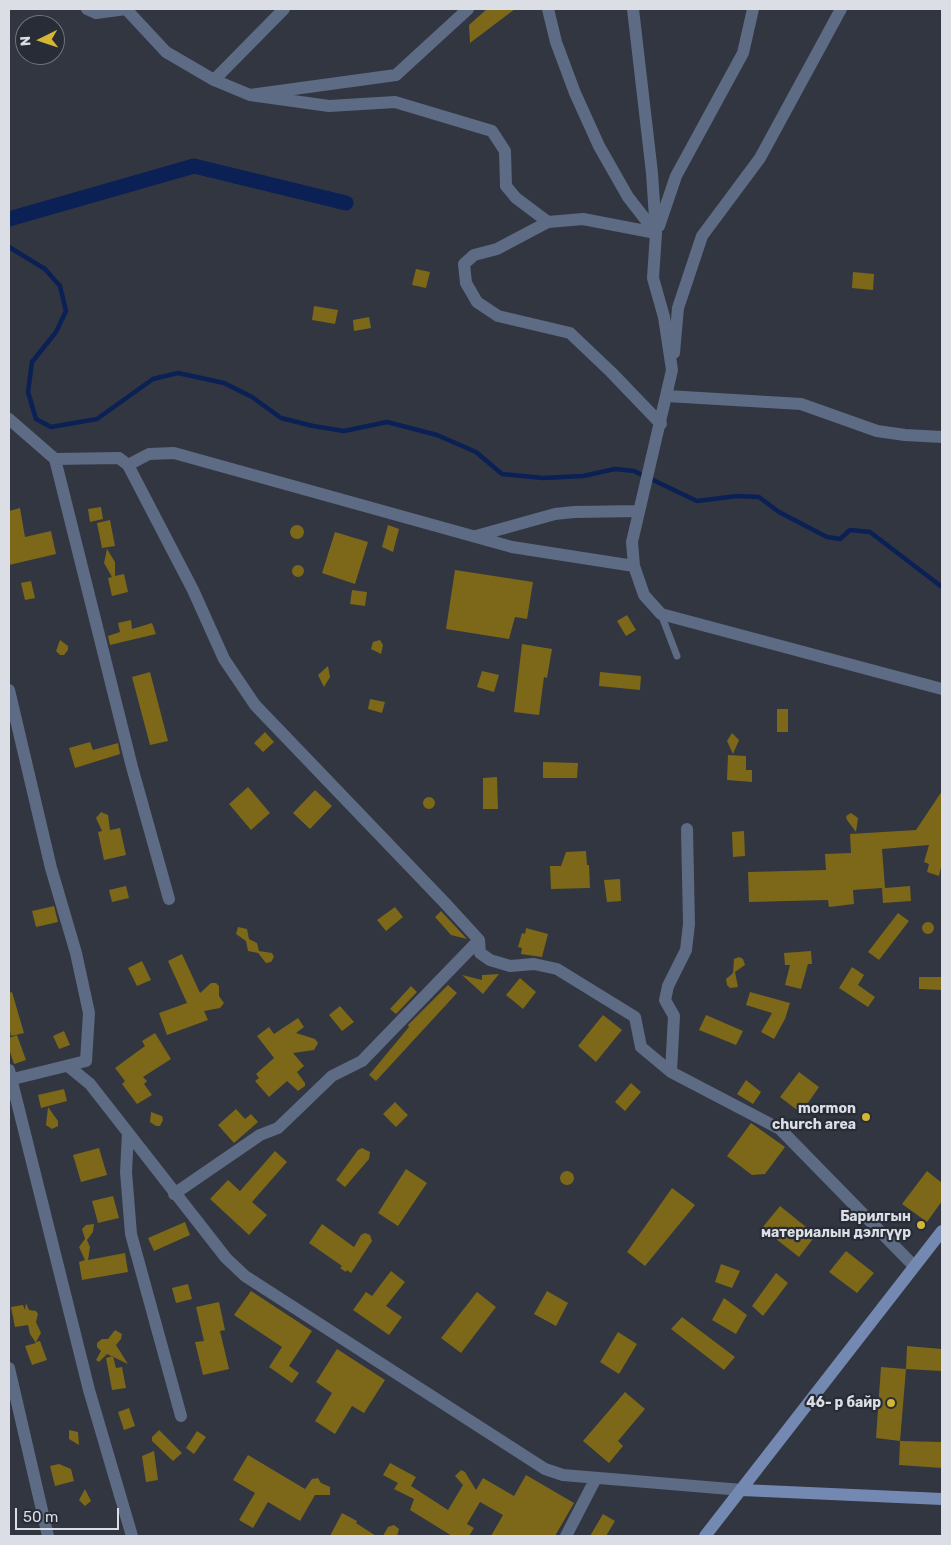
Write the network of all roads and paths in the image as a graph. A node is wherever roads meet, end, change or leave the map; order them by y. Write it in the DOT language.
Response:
graph roads {
  1 [pos="88,9"];
  2 [pos="126,9"];
  3 [pos="284,9"];
  4 [pos="468,9"];
  5 [pos="548,9"];
  6 [pos="633,9"];
  7 [pos="753,9"];
  8 [pos="841,9"];
  9 [pos="836,15"];
  10 [pos="214,80"];
  11 [pos="250,95"];
  12 [pos="548,222"];
  13 [pos="656,234"];
  14 [pos="672,370"];
  15 [pos="666,396"];
  16 [pos="9,420"];
  17 [pos="661,424"];
  18 [pos="942,436"];
  19 [pos="55,459"];
  20 [pos="128,464"];
  21 [pos="640,506"];
  22 [pos="476,536"];
  23 [pos="634,566"];
  24 [pos="661,614"];
  25 [pos="677,656"];
  26 [pos="942,689"];
  27 [pos="9,690"];
  28 [pos="687,829"];
  29 [pos="169,899"];
  30 [pos="479,940"];
  31 [pos="68,1066"];
  32 [pos="672,1072"];
  33 [pos="10,1076"];
  34 [pos="128,1133"];
  35 [pos="174,1194"];
  36 [pos="942,1231"];
  37 [pos="914,1265"];
  38 [pos="9,1368"];
  39 [pos="181,1416"];
  40 [pos="596,1478"];
  41 [pos="742,1490"];
  42 [pos="942,1499"];
  43 [pos="48,1536"];
  44 [pos="132,1536"];
  45 [pos="566,1536"];
  46 [pos="705,1536"];
  1 -- 2 [label="street"];
  2 -- 10 [label="street"];
  3 -- 10 [label="street"];
  4 -- 11 [label="street"];
  5 -- 13 [label="street"];
  6 -- 13 [label="street"];
  7 -- 13 [label="street"];
  8 -- 9 [label="street"];
  9 -- 14 [label="street"];
  10 -- 11 [label="street"];
  11 -- 12 [label="street"];
  12 -- 13 [label="street"];
  12 -- 17 [label="street"];
  13 -- 14 [label="street"];
  14 -- 15 [label="street"];
  15 -- 17 [label="street"];
  15 -- 18 [label="street"];
  16 -- 19 [label="street"];
  17 -- 21 [label="street"];
  19 -- 20 [label="street"];
  19 -- 29 [label="street"];
  20 -- 22 [label="street"];
  20 -- 30 [label="street"];
  21 -- 22 [label="street"];
  21 -- 23 [label="street"];
  22 -- 23 [label="street"];
  23 -- 24 [label="street"];
  24 -- 25 [label="lane"];
  24 -- 26 [label="street"];
  27 -- 31 [label="street"];
  28 -- 32 [label="street"];
  30 -- 32 [label="street"];
  30 -- 35 [label="street"];
  31 -- 33 [label="street"];
  31 -- 34 [label="street"];
  32 -- 37 [label="street"];
  33 -- 44 [label="street"];
  34 -- 35 [label="street"];
  34 -- 39 [label="street"];
  35 -- 40 [label="street"];
  36 -- 37 [label="street"];
  37 -- 41 [label="street"];
  38 -- 43 [label="street"];
  40 -- 41 [label="street"];
  40 -- 45 [label="street"];
  41 -- 42 [label="street"];
  41 -- 46 [label="street"];
}
